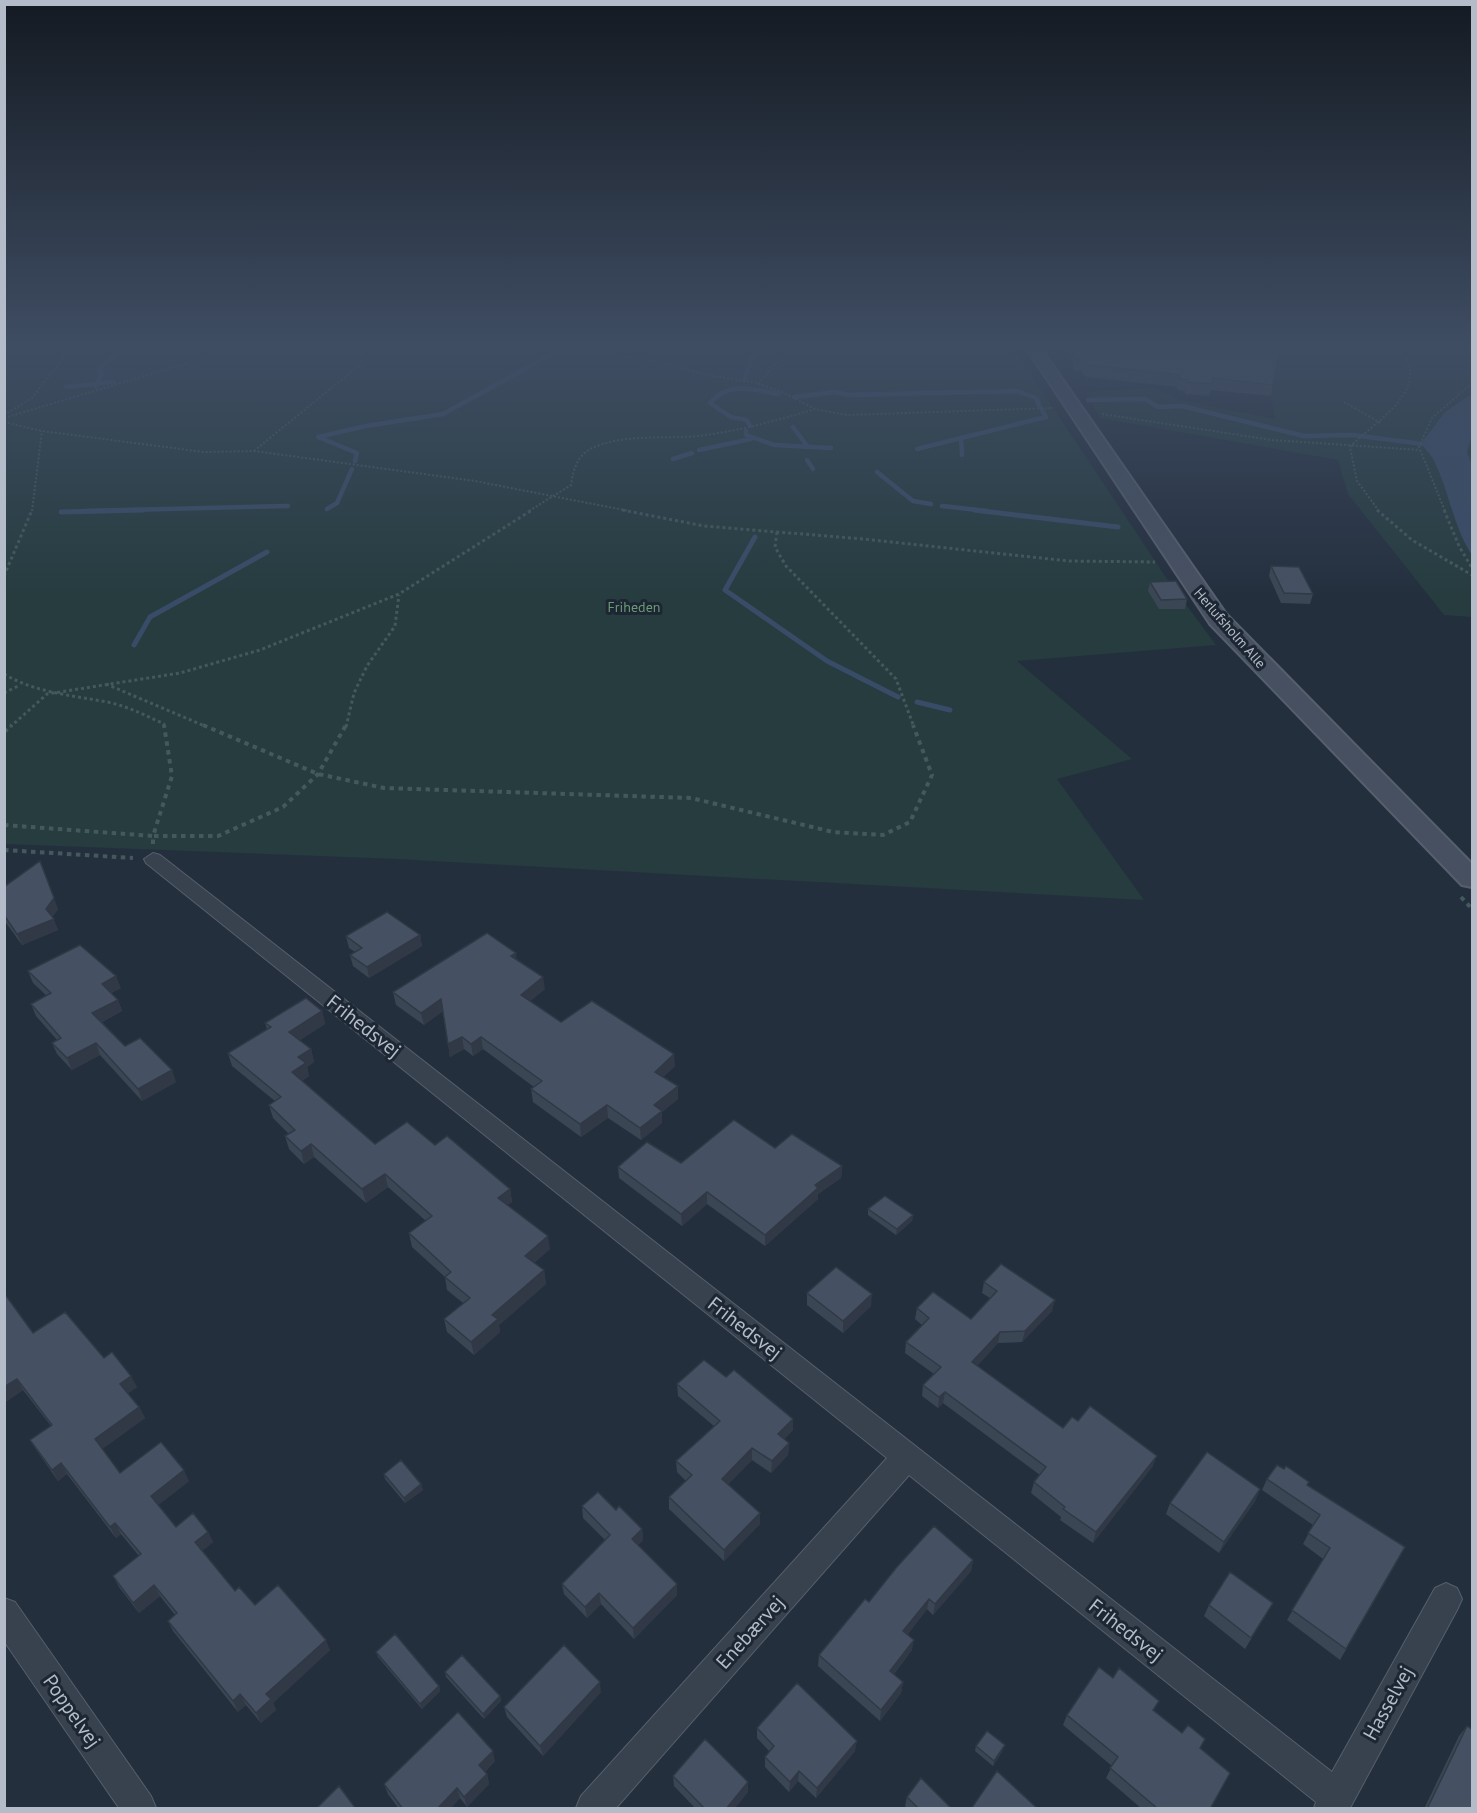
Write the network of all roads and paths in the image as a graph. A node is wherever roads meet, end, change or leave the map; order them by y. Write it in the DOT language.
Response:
graph roads {
  1 [pos="28,428"];
  2 [pos="283,428"];
  3 [pos="752,428"];
  4 [pos="1087,428"];
  5 [pos="1191,428"];
  6 [pos="1373,428"];
  7 [pos="1427,428"];
  8 [pos="42,431"];
  9 [pos="1350,447"];
  10 [pos="1419,448"];
  11 [pos="254,451"];
  12 [pos="556,495"];
  13 [pos="777,532"];
  14 [pos="1177,560"];
  15 [pos="1473,568"];
  16 [pos="1473,575"];
  17 [pos="4,576"];
  18 [pos="399,594"];
  19 [pos="4,674"];
  20 [pos="106,684"];
  21 [pos="20,685"];
  22 [pos="4,693"];
  23 [pos="47,694"];
  24 [pos="4,732"];
  25 [pos="318,774"];
  26 [pos="4,825"];
  27 [pos="153,848"];
  28 [pos="4,850"];
  29 [pos="1473,879"];
  30 [pos="907,1456"];
  31 [pos="1446,1599"];
  32 [pos="4,1613"];
  33 [pos="1334,1803"];
  34 [pos="139,1809"];
  35 [pos="594,1809"];
  1 -- 8 [label="path"];
  2 -- 11 [label="path"];
  3 -- 12 [label="path"];
  4 -- 14 [label="street, Herlufsholm Alle"];
  5 -- 9 [label="path"];
  6 -- 9 [label="path"];
  7 -- 10 [label="path"];
  8 -- 11 [label="path"];
  8 -- 17 [label="path"];
  9 -- 10 [label="path"];
  9 -- 16 [label="path"];
  10 -- 15 [label="path"];
  11 -- 12 [label="path"];
  12 -- 13 [label="path"];
  12 -- 18 [label="path"];
  13 -- 14 [label="path"];
  13 -- 25 [label="path"];
  14 -- 29 [label="street, Herlufsholm Alle"];
  18 -- 20 [label="path"];
  18 -- 25 [label="path"];
  19 -- 21 [label="path"];
  20 -- 23 [label="path"];
  20 -- 25 [label="path"];
  21 -- 22 [label="path"];
  21 -- 23 [label="path"];
  23 -- 24 [label="path"];
  23 -- 27 [label="path"];
  25 -- 27 [label="path"];
  26 -- 27 [label="path"];
  27 -- 28 [label="path"];
  27 -- 30 [label="street, Frihedsvej"];
  30 -- 33 [label="street, Frihedsvej"];
  30 -- 35 [label="street, Enebærvej"];
  31 -- 33 [label="street, Hasselvej"];
  32 -- 34 [label="street, Poppelvej"];
}
